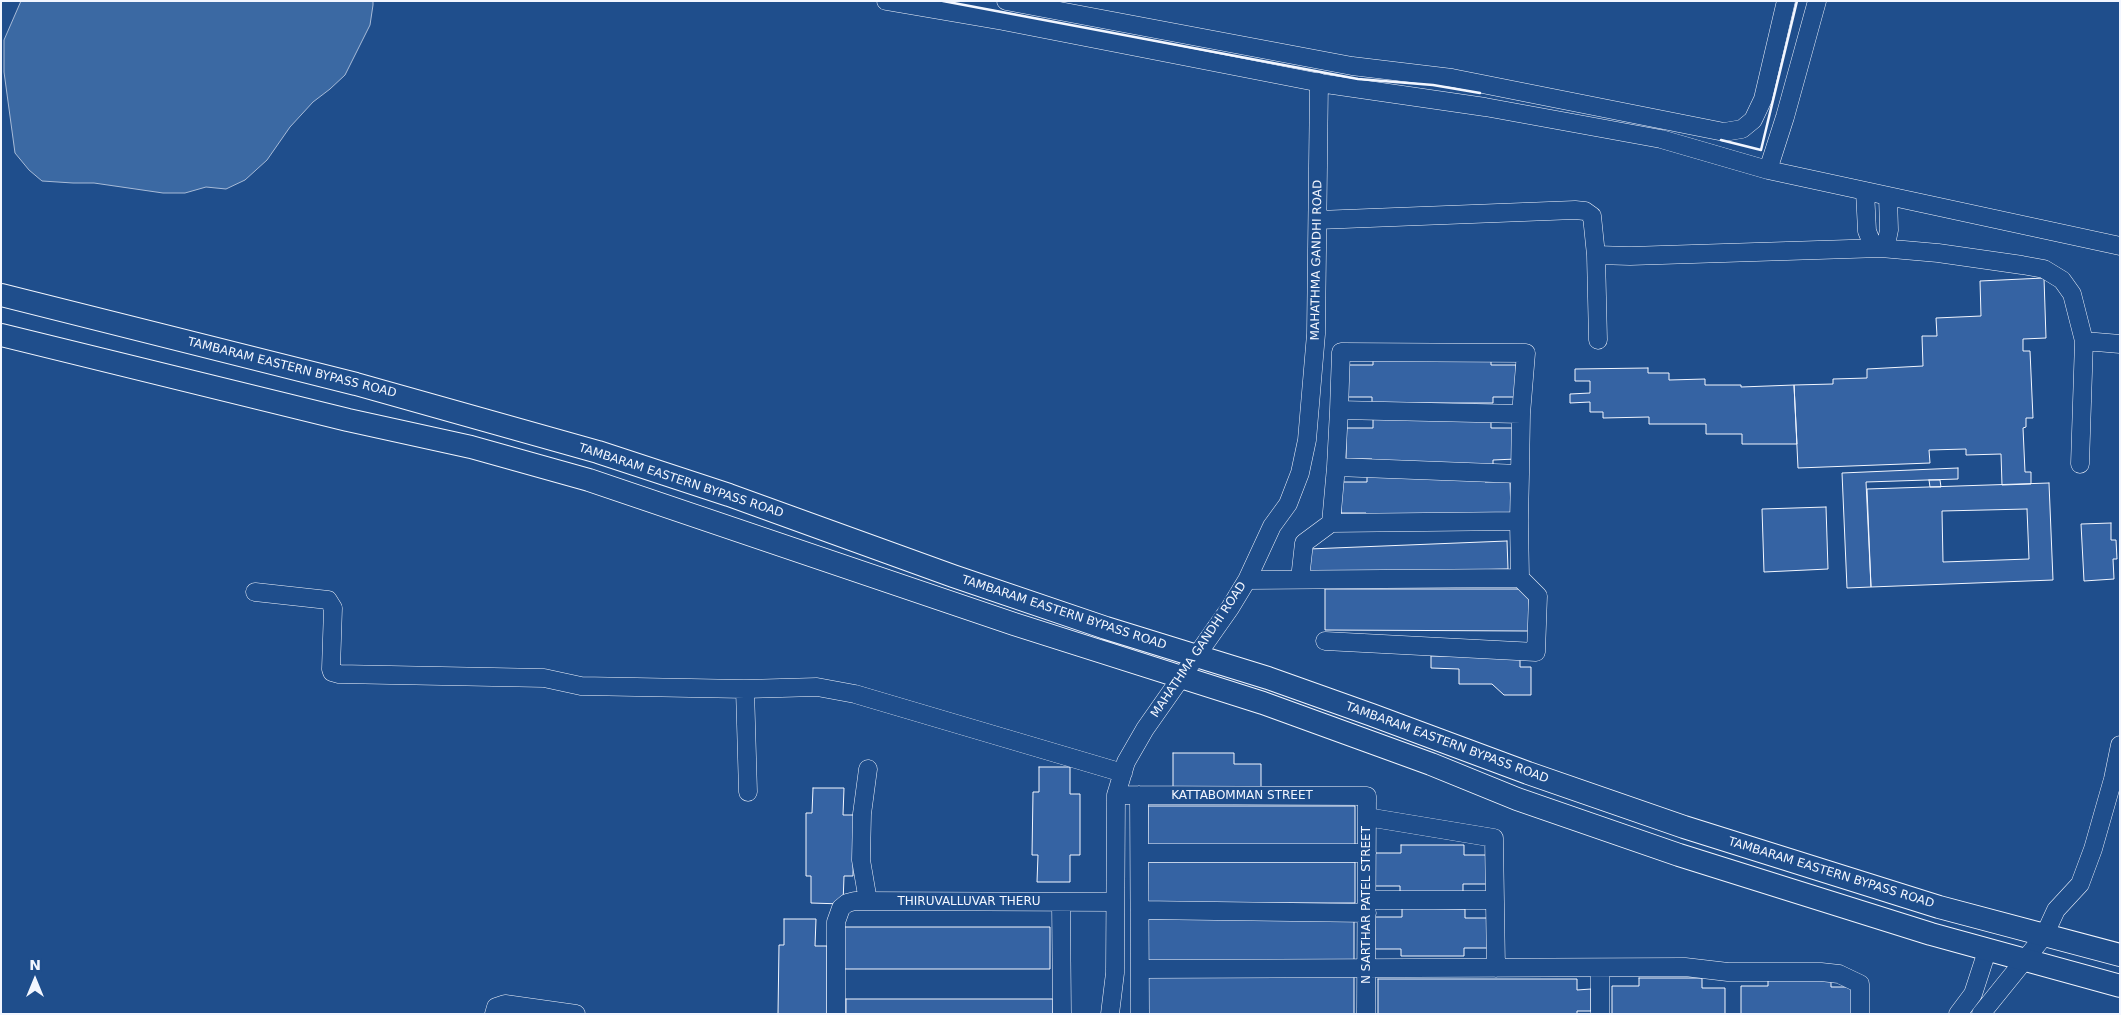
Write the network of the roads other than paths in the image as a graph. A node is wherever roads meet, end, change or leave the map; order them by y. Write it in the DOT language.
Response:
graph roads {
  1 [pos="886,1"];
  2 [pos="1006,1"];
  3 [pos="1786,1"];
  4 [pos="1817,1"];
  5 [pos="1319,82"];
  6 [pos="1768,170"];
  7 [pos="1865,191"];
  8 [pos="1888,196"];
  9 [pos="1318,220"];
  10 [pos="2120,246"];
  11 [pos="1881,248"];
  12 [pos="1596,255"];
  13 [pos="1,294"];
  14 [pos="1,335"];
  15 [pos="1598,340"];
  16 [pos="2084,341"];
  17 [pos="2120,344"];
  18 [pos="1340,410"];
  19 [pos="1521,414"];
  20 [pos="2080,464"];
  21 [pos="1336,467"];
  22 [pos="1520,474"];
  23 [pos="1519,521"];
  24 [pos="1331,523"];
  25 [pos="1520,578"];
  26 [pos="1247,580"];
  27 [pos="1300,580"];
  28 [pos="255,592"];
  29 [pos="1325,642"];
  30 [pos="1197,656"];
  31 [pos="1182,677"];
  32 [pos="745,689"];
  33 [pos="2120,745"];
  34 [pos="868,769"];
  35 [pos="1122,773"];
  36 [pos="748,792"];
  37 [pos="1116,795"];
  38 [pos="1139,795"];
  39 [pos="1367,796"];
  40 [pos="1367,817"];
  41 [pos="1140,854"];
  42 [pos="1367,854"];
  43 [pos="1495,900"];
  44 [pos="868,901"];
  45 [pos="1061,902"];
  46 [pos="1115,902"];
  47 [pos="1367,907"];
  48 [pos="1140,910"];
  49 [pos="2044,936"];
  50 [pos="1987,951"];
  51 [pos="2120,955"];
  52 [pos="2022,961"];
  53 [pos="1366,968"];
  54 [pos="1496,968"];
  55 [pos="1600,968"];
  56 [pos="1140,969"];
  57 [pos="2120,986"];
  58 [pos="494,1014"];
  59 [pos="576,1014"];
  60 [pos="836,1014"];
  61 [pos="1062,1014"];
  62 [pos="1110,1014"];
  63 [pos="1140,1014"];
  64 [pos="1366,1014"];
  65 [pos="1600,1014"];
  66 [pos="1860,1014"];
  67 [pos="1958,1014"];
  68 [pos="1981,1014"];
  1 -- 5 [label="street"];
  2 -- 3 [label="street"];
  4 -- 6 [label="street"];
  5 -- 6 [label="street"];
  5 -- 9 [label="street, MAHATHMA GANDHI ROAD"];
  6 -- 7 [label="street"];
  7 -- 8 [label="street"];
  7 -- 11 [label="street"];
  8 -- 10 [label="street"];
  8 -- 11 [label="street"];
  9 -- 12 [label="street"];
  9 -- 26 [label="street, MAHATHMA GANDHI ROAD"];
  11 -- 12 [label="street"];
  11 -- 16 [label="street"];
  12 -- 15 [label="street"];
  13 -- 30 [label="main road, TAMBARAM EASTERN BYPASS ROAD"];
  14 -- 31 [label="main road, TAMBARAM EASTERN BYPASS ROAD"];
  16 -- 17 [label="street"];
  16 -- 20 [label="street"];
  18 -- 19 [label="street"];
  18 -- 19 [label="street"];
  18 -- 21 [label="street"];
  19 -- 22 [label="street"];
  21 -- 22 [label="street"];
  21 -- 24 [label="street"];
  22 -- 23 [label="street"];
  23 -- 24 [label="street"];
  23 -- 25 [label="street"];
  24 -- 27 [label="street"];
  25 -- 27 [label="street"];
  25 -- 29 [label="street"];
  26 -- 27 [label="street"];
  26 -- 30 [label="street, MAHATHMA GANDHI ROAD"];
  28 -- 32 [label="street"];
  30 -- 31 [label="street, MAHATHMA GANDHI ROAD"];
  30 -- 49 [label="main road, TAMBARAM EASTERN BYPASS ROAD"];
  31 -- 35 [label="street, MAHATHMA GANDHI ROAD"];
  31 -- 50 [label="main road, TAMBARAM EASTERN BYPASS ROAD"];
  32 -- 35 [label="street"];
  32 -- 36 [label="street"];
  33 -- 49 [label="street"];
  34 -- 44 [label="street"];
  35 -- 37 [label="street, MAHATHMA GANDHI ROAD"];
  37 -- 38 [label="street, KATTABOMMAN STREET"];
  37 -- 46 [label="street, MAHATHMA GANDHI ROAD"];
  38 -- 39 [label="street, KATTABOMMAN STREET"];
  38 -- 41 [label="street"];
  39 -- 40 [label="street, N SARTHAR PATEL STREET"];
  40 -- 42 [label="street, N SARTHAR PATEL STREET"];
  40 -- 43 [label="street"];
  41 -- 42 [label="street"];
  41 -- 48 [label="street"];
  42 -- 47 [label="street, N SARTHAR PATEL STREET"];
  43 -- 47 [label="street"];
  43 -- 54 [label="street"];
  44 -- 45 [label="street, THIRUVALLUVAR THERU"];
  44 -- 60 [label="street, THIRUVALLUVAR THERU"];
  45 -- 46 [label="street, THIRUVALLUVAR THERU"];
  45 -- 61 [label="street"];
  46 -- 62 [label="street, MAHATHMA GANDHI ROAD"];
  47 -- 48 [label="street"];
  47 -- 53 [label="street, N SARTHAR PATEL STREET"];
  48 -- 56 [label="street"];
  49 -- 51 [label="main road, TAMBARAM EASTERN BYPASS ROAD"];
  49 -- 52 [label="street"];
  50 -- 52 [label="main road, TAMBARAM EASTERN BYPASS ROAD"];
  50 -- 67 [label="street"];
  52 -- 57 [label="main road, TAMBARAM EASTERN BYPASS ROAD"];
  52 -- 68 [label="street"];
  53 -- 54 [label="street"];
  53 -- 56 [label="street"];
  53 -- 64 [label="street, N SARTHAR PATEL STREET"];
  54 -- 55 [label="street"];
  55 -- 65 [label="street"];
  55 -- 66 [label="street"];
  56 -- 63 [label="street"];
  58 -- 59 [label="street"];
}
